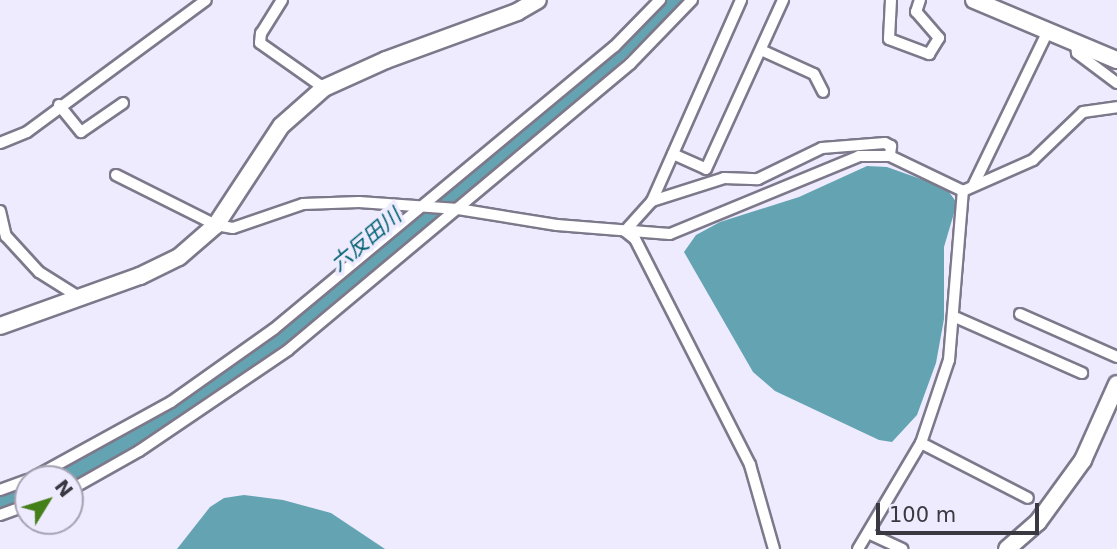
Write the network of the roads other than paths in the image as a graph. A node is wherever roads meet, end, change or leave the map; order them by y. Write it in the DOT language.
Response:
graph roads {
  1 [pos="206,0"];
  2 [pos="282,0"];
  3 [pos="538,0"];
  4 [pos="660,0"];
  5 [pos="692,0"];
  6 [pos="741,0"];
  7 [pos="783,0"];
  8 [pos="891,0"];
  9 [pos="920,0"];
  10 [pos="974,0"];
  11 [pos="1047,33"];
  12 [pos="1076,44"];
  13 [pos="761,50"];
  14 [pos="1117,60"];
  15 [pos="1117,83"];
  16 [pos="324,88"];
  17 [pos="822,92"];
  18 [pos="123,103"];
  19 [pos="59,105"];
  20 [pos="1117,107"];
  21 [pos="0,143"];
  22 [pos="673,154"];
  23 [pos="890,156"];
  24 [pos="116,175"];
  25 [pos="974,184"];
  26 [pos="963,191"];
  27 [pos="652,201"];
  28 [pos="420,206"];
  29 [pos="454,209"];
  30 [pos="0,211"];
  31 [pos="216,225"];
  32 [pos="625,231"];
  33 [pos="79,297"];
  34 [pos="1020,314"];
  35 [pos="955,317"];
  36 [pos="0,326"];
  37 [pos="1117,357"];
  38 [pos="1082,373"];
  39 [pos="1117,384"];
  40 [pos="922,443"];
  41 [pos="56,465"];
  42 [pos="84,482"];
  43 [pos="1028,498"];
  44 [pos="869,533"];
  45 [pos="774,549"];
  46 [pos="858,549"];
  47 [pos="903,549"];
  48 [pos="1007,549"];
  1 -- 19 [label="street"];
  2 -- 16 [label="street"];
  3 -- 16 [label="street"];
  4 -- 28 [label="street"];
  5 -- 29 [label="street"];
  6 -- 22 [label="street"];
  7 -- 13 [label="street"];
  8 -- 9 [label="street"];
  10 -- 11 [label="street"];
  11 -- 12 [label="street"];
  11 -- 25 [label="street"];
  12 -- 14 [label="street"];
  12 -- 15 [label="street"];
  13 -- 17 [label="street"];
  13 -- 22 [label="street"];
  16 -- 31 [label="street"];
  18 -- 19 [label="street"];
  19 -- 21 [label="street"];
  20 -- 25 [label="street"];
  22 -- 27 [label="street"];
  23 -- 26 [label="street"];
  23 -- 27 [label="street"];
  23 -- 32 [label="street"];
  24 -- 31 [label="street"];
  25 -- 26 [label="street"];
  26 -- 35 [label="street"];
  27 -- 32 [label="street"];
  28 -- 29 [label="street"];
  28 -- 31 [label="street"];
  28 -- 41 [label="street"];
  29 -- 32 [label="street"];
  29 -- 42 [label="street"];
  30 -- 33 [label="street"];
  31 -- 33 [label="street"];
  32 -- 45 [label="street"];
  33 -- 36 [label="street"];
  34 -- 37 [label="street"];
  35 -- 38 [label="street"];
  35 -- 40 [label="street"];
  39 -- 48 [label="street"];
  40 -- 43 [label="street"];
  40 -- 44 [label="street"];
  44 -- 46 [label="street"];
  44 -- 47 [label="street"];
}
